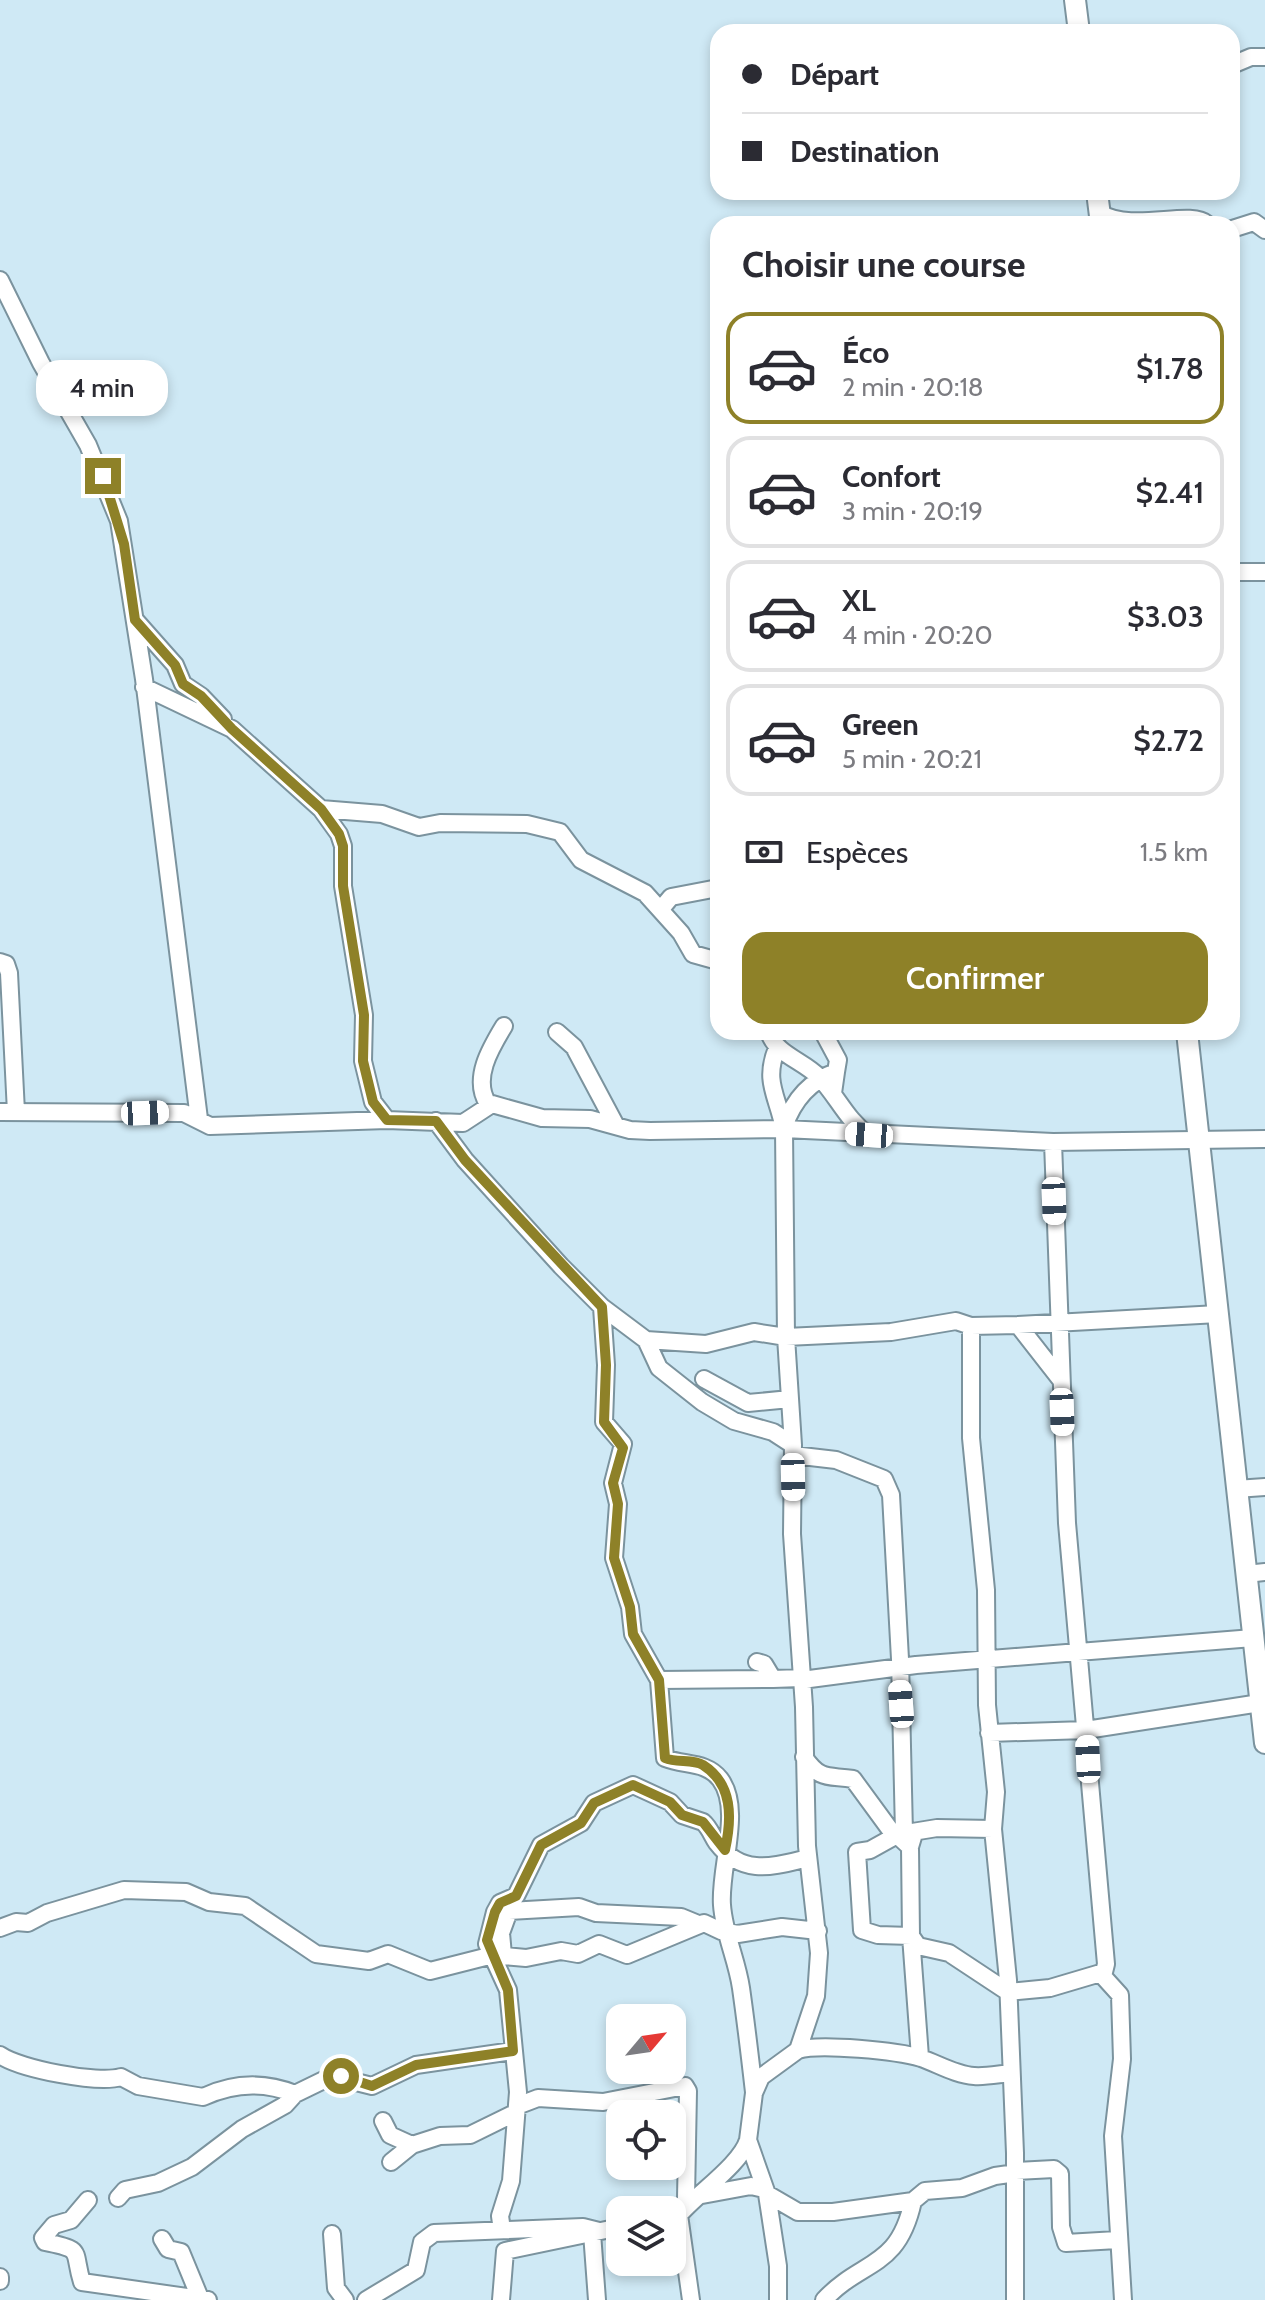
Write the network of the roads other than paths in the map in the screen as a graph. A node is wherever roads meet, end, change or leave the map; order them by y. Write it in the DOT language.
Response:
graph roads {
  1 [pos="1075,0"];
  2 [pos="1078,24"];
  3 [pos="1265,57"];
  4 [pos="1240,62"];
  5 [pos="1240,226"];
  6 [pos="1265,230"];
  7 [pos="0,280"];
  8 [pos="1240,572"];
  9 [pos="1265,572"];
  10 [pos="135,620"];
  11 [pos="144,687"];
  12 [pos="232,729"];
  13 [pos="321,809"];
  14 [pos="710,890"];
  15 [pos="661,909"];
  16 [pos="710,959"];
  17 [pos="0,962"];
  18 [pos="504,1026"];
  19 [pos="557,1032"];
  20 [pos="773,1040"];
  21 [pos="827,1040"];
  22 [pos="1188,1040"];
  23 [pos="777,1048"];
  24 [pos="828,1075"];
  25 [pos="488,1104"];
  26 [pos="8,1112"];
  27 [pos="199,1119"];
  28 [pos="387,1120"];
  29 [pos="436,1121"];
  30 [pos="615,1124"];
  31 [pos="784,1129"];
  32 [pos="869,1135"];
  33 [pos="1265,1139"];
  34 [pos="1199,1140"];
  35 [pos="1053,1142"];
  36 [pos="602,1307"];
  37 [pos="1218,1314"];
  38 [pos="1058,1320"];
  39 [pos="1018,1325"];
  40 [pos="971,1326"];
  41 [pos="786,1337"];
  42 [pos="646,1340"];
  43 [pos="704,1379"];
  44 [pos="1061,1381"];
  45 [pos="790,1399"];
  46 [pos="793,1450"];
  47 [pos="1265,1487"];
  48 [pos="1236,1489"];
  49 [pos="1256,1573"];
  50 [pos="1257,1632"];
  51 [pos="1078,1653"];
  52 [pos="988,1660"];
  53 [pos="757,1662"];
  54 [pos="899,1669"];
  55 [pos="773,1679"];
  56 [pos="802,1679"];
  57 [pos="659,1680"];
  58 [pos="1262,1713"];
  59 [pos="1086,1730"];
  60 [pos="989,1733"];
  61 [pos="1265,1743"];
  62 [pos="804,1757"];
  63 [pos="993,1829"];
  64 [pos="906,1836"];
  65 [pos="725,1850"];
  66 [pos="808,1858"];
  67 [pos="698,1924"];
  68 [pos="0,1928"];
  69 [pos="818,1931"];
  70 [pos="727,1933"];
  71 [pos="911,1936"];
  72 [pos="498,1955"];
  73 [pos="1101,1974"];
  74 [pos="1008,1992"];
  75 [pos="798,2050"];
  76 [pos="513,2051"];
  77 [pos="0,2055"];
  78 [pos="920,2057"];
  79 [pos="1011,2073"];
  80 [pos="754,2093"];
  81 [pos="295,2094"];
  82 [pos="519,2104"];
  83 [pos="383,2121"];
  84 [pos="748,2140"];
  85 [pos="412,2145"];
  86 [pos="391,2162"];
  87 [pos="1016,2172"];
  88 [pos="765,2192"];
  89 [pos="118,2198"];
  90 [pos="88,2200"];
  91 [pos="692,2200"];
  92 [pos="913,2201"];
  93 [pos="686,2206"];
  94 [pos="502,2230"];
  95 [pos="606,2230"];
  96 [pos="595,2232"];
  97 [pos="332,2234"];
  98 [pos="162,2239"];
  99 [pos="1117,2240"];
  100 [pos="686,2272"];
  101 [pos="204,2299"];
  102 [pos="345,2300"];
  103 [pos="366,2300"];
  104 [pos="501,2300"];
  105 [pos="597,2300"];
  106 [pos="691,2300"];
  107 [pos="778,2300"];
  108 [pos="824,2300"];
  109 [pos="1015,2300"];
  110 [pos="1123,2300"];
  1 -- 2 [label="main road"];
  3 -- 4 [label="street"];
  5 -- 6 [label="street"];
  7 -- 10 [label="street"];
  8 -- 9 [label="street"];
  10 -- 11 [label="street"];
  10 -- 12 [label="street"];
  11 -- 12 [label="street"];
  11 -- 27 [label="street"];
  12 -- 13 [label="street"];
  13 -- 15 [label="street"];
  13 -- 28 [label="street"];
  14 -- 15 [label="street"];
  15 -- 16 [label="street"];
  17 -- 26 [label="street"];
  18 -- 25 [label="street"];
  19 -- 30 [label="street"];
  20 -- 23 [label="street"];
  21 -- 24 [label="street"];
  22 -- 34 [label="main road"];
  23 -- 24 [label="street"];
  23 -- 31 [label="street"];
  24 -- 31 [label="street"];
  24 -- 32 [label="street"];
  25 -- 29 [label="street"];
  25 -- 30 [label="street"];
  26 -- 27 [label="street"];
  27 -- 28 [label="street"];
  28 -- 29 [label="street"];
  29 -- 36 [label="street"];
  30 -- 31 [label="street"];
  31 -- 32 [label="street"];
  31 -- 41 [label="street"];
  32 -- 35 [label="street"];
  33 -- 34 [label="street"];
  34 -- 35 [label="street"];
  34 -- 37 [label="main road"];
  35 -- 38 [label="street"];
  36 -- 42 [label="street"];
  36 -- 57 [label="street"];
  37 -- 38 [label="street"];
  37 -- 48 [label="main road"];
  38 -- 39 [label="street"];
  38 -- 44 [label="street"];
  39 -- 40 [label="street"];
  39 -- 44 [label="street"];
  40 -- 41 [label="street"];
  40 -- 52 [label="street"];
  41 -- 42 [label="street"];
  41 -- 45 [label="street"];
  42 -- 46 [label="street"];
  43 -- 45 [label="street"];
  44 -- 51 [label="street"];
  45 -- 46 [label="street"];
  46 -- 54 [label="street"];
  46 -- 56 [label="street"];
  47 -- 48 [label="street"];
  48 -- 49 [label="main road"];
  49 -- 50 [label="main road"];
  50 -- 51 [label="street"];
  50 -- 58 [label="main road"];
  51 -- 52 [label="street"];
  51 -- 59 [label="street"];
  52 -- 54 [label="street"];
  52 -- 60 [label="street"];
  53 -- 55 [label="street"];
  54 -- 56 [label="street"];
  54 -- 64 [label="street"];
  55 -- 56 [label="street"];
  55 -- 57 [label="street"];
  56 -- 62 [label="street"];
  57 -- 65 [label="street"];
  58 -- 59 [label="street"];
  58 -- 61 [label="main road"];
  59 -- 60 [label="street"];
  59 -- 73 [label="street"];
  60 -- 63 [label="street"];
  62 -- 64 [label="street"];
  62 -- 66 [label="street"];
  63 -- 64 [label="street"];
  63 -- 74 [label="street"];
  64 -- 71 [label="street"];
  64 -- 71 [label="street"];
  65 -- 66 [label="street"];
  65 -- 70 [label="street"];
  65 -- 72 [label="street"];
  66 -- 69 [label="street"];
  67 -- 70 [label="street"];
  67 -- 72 [label="street"];
  67 -- 72 [label="street"];
  68 -- 72 [label="street"];
  69 -- 70 [label="street"];
  69 -- 75 [label="street"];
  70 -- 80 [label="street"];
  71 -- 74 [label="street"];
  71 -- 78 [label="street"];
  72 -- 76 [label="street"];
  73 -- 74 [label="street"];
  73 -- 99 [label="street"];
  74 -- 79 [label="street"];
  75 -- 78 [label="street"];
  75 -- 80 [label="street"];
  76 -- 81 [label="street"];
  76 -- 82 [label="street"];
  77 -- 81 [label="street"];
  78 -- 79 [label="street"];
  79 -- 87 [label="street"];
  80 -- 84 [label="street"];
  81 -- 89 [label="street"];
  82 -- 85 [label="street"];
  82 -- 91 [label="street"];
  82 -- 94 [label="street"];
  83 -- 85 [label="street"];
  84 -- 88 [label="street"];
  84 -- 91 [label="street"];
  85 -- 86 [label="street"];
  87 -- 92 [label="street"];
  87 -- 99 [label="street"];
  87 -- 109 [label="street"];
  88 -- 91 [label="street"];
  88 -- 92 [label="street"];
  88 -- 107 [label="street"];
  90 -- 101 [label="street"];
  91 -- 93 [label="street"];
  92 -- 108 [label="street"];
  94 -- 96 [label="street"];
  94 -- 103 [label="street"];
  95 -- 96 [label="street"];
  96 -- 104 [label="street"];
  96 -- 105 [label="street"];
  97 -- 102 [label="street"];
  98 -- 101 [label="street"];
  99 -- 110 [label="street"];
  100 -- 106 [label="street"];
}
